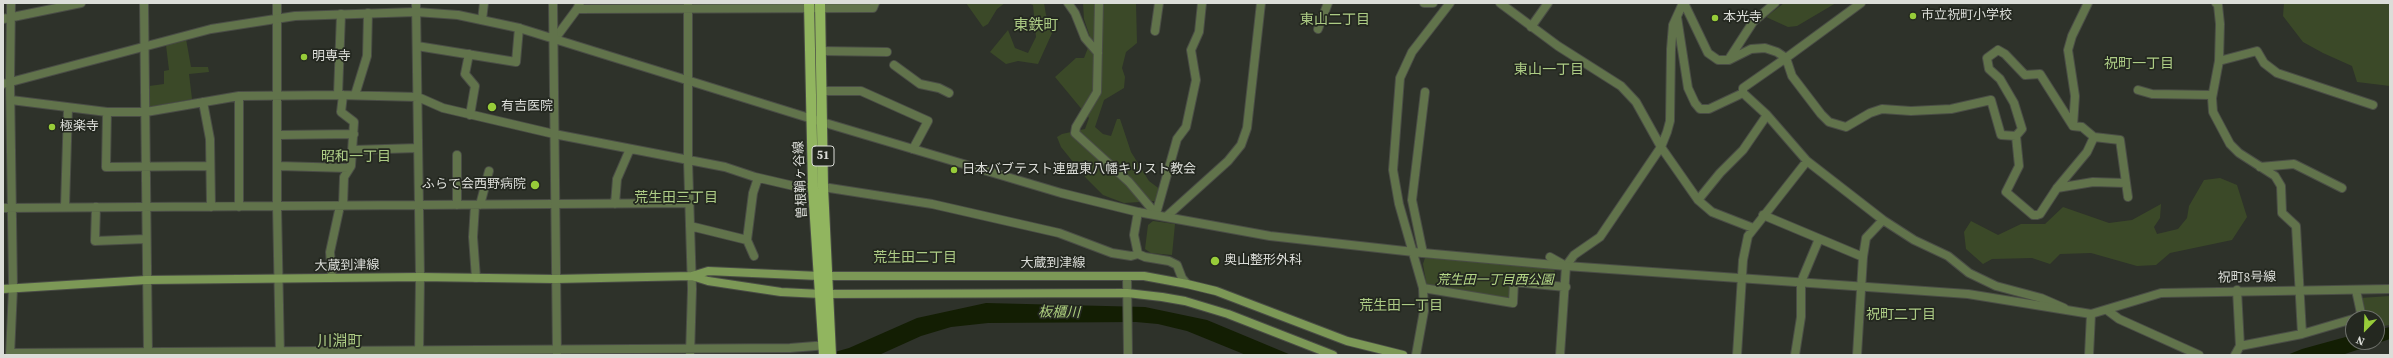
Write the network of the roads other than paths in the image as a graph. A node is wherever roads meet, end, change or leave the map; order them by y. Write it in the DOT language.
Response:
graph roads {
  1 [pos="11,3"];
  2 [pos="78,3"];
  3 [pos="144,3"];
  4 [pos="276,3"];
  5 [pos="416,3"];
  6 [pos="484,3"];
  7 [pos="553,3"];
  8 [pos="875,3"];
  9 [pos="1068,3"];
  10 [pos="1099,3"];
  11 [pos="1159,3"];
  12 [pos="1202,3"];
  13 [pos="1261,3"];
  14 [pos="1328,3"];
  15 [pos="1424,3"];
  16 [pos="1433,3"];
  17 [pos="1450,3"];
  18 [pos="1500,3"];
  19 [pos="1548,3"];
  20 [pos="1684,3"];
  21 [pos="1775,3"];
  22 [pos="1861,3"];
  23 [pos="2088,3"];
  24 [pos="2216,3"];
  25 [pos="809,5"];
  26 [pos="820,5"];
  27 [pos="578,6"];
  28 [pos="688,6"];
  29 [pos="416,12"];
  30 [pos="368,13"];
  31 [pos="341,14"];
  32 [pos="1677,17"];
  33 [pos="7,18"];
  34 [pos="277,20"];
  35 [pos="482,20"];
  36 [pos="1531,27"];
  37 [pos="519,28"];
  38 [pos="1318,29"];
  39 [pos="1155,32"];
  40 [pos="554,40"];
  41 [pos="143,46"];
  42 [pos="417,46"];
  43 [pos="821,51"];
  44 [pos="887,52"];
  45 [pos="1098,53"];
  46 [pos="469,54"];
  47 [pos="1786,58"];
  48 [pos="1729,60"];
  49 [pos="2220,61"];
  50 [pos="894,65"];
  51 [pos="689,81"];
  52 [pos="6,83"];
  53 [pos="2138,90"];
  54 [pos="822,91"];
  55 [pos="1425,92"];
  56 [pos="948,93"];
  57 [pos="1743,93"];
  58 [pos="277,95"];
  59 [pos="340,95"];
  60 [pos="355,95"];
  61 [pos="2212,95"];
  62 [pos="239,96"];
  63 [pos="418,97"];
  64 [pos="11,100"];
  65 [pos="203,102"];
  66 [pos="2373,105"];
  67 [pos="68,108"];
  68 [pos="107,112"];
  69 [pos="146,112"];
  70 [pos="470,115"];
  71 [pos="1767,115"];
  72 [pos="811,119"];
  73 [pos="822,122"];
  74 [pos="2073,126"];
  75 [pos="354,134"];
  76 [pos="554,134"];
  77 [pos="278,135"];
  78 [pos="2016,136"];
  79 [pos="2094,137"];
  80 [pos="1660,147"];
  81 [pos="418,148"];
  82 [pos="630,149"];
  83 [pos="913,149"];
  84 [pos="353,150"];
  85 [pos="457,155"];
  86 [pos="7,158"];
  87 [pos="688,161"];
  88 [pos="1807,161"];
  89 [pos="146,166"];
  90 [pos="210,166"];
  91 [pos="278,166"];
  92 [pos="2260,167"];
  93 [pos="348,168"];
  94 [pos="489,171"];
  95 [pos="758,178"];
  96 [pos="2125,183"];
  97 [pos="818,188"];
  98 [pos="2057,188"];
  99 [pos="2342,188"];
  100 [pos="2128,197"];
  101 [pos="1698,200"];
  102 [pos="690,203"];
  103 [pos="615,204"];
  104 [pos="457,205"];
  105 [pos="478,205"];
  106 [pos="555,205"];
  107 [pos="240,206"];
  108 [pos="277,206"];
  109 [pos="342,206"];
  110 [pos="418,206"];
  111 [pos="65,207"];
  112 [pos="96,207"];
  113 [pos="146,207"];
  114 [pos="211,207"];
  115 [pos="3,208"];
  116 [pos="12,208"];
  117 [pos="1138,212"];
  118 [pos="1156,214"];
  119 [pos="1167,216"];
  120 [pos="1763,216"];
  121 [pos="1883,220"];
  122 [pos="690,226"];
  123 [pos="1753,228"];
  124 [pos="146,239"];
  125 [pos="1819,239"];
  126 [pos="747,240"];
  127 [pos="1412,251"];
  128 [pos="1423,253"];
  129 [pos="1138,254"];
  130 [pos="754,256"];
  131 [pos="1550,257"];
  132 [pos="1863,258"];
  133 [pos="1174,263"];
  134 [pos="1566,266"];
  135 [pos="692,276"];
  136 [pos="823,276"];
  137 [pos="1128,276"];
  138 [pos="420,277"];
  139 [pos="332,278"];
  140 [pos="476,278"];
  141 [pos="279,279"];
  142 [pos="555,279"];
  143 [pos="1743,279"];
  144 [pos="146,280"];
  145 [pos="1167,280"];
  146 [pos="1801,282"];
  147 [pos="1187,284"];
  148 [pos="1566,287"];
  149 [pos="13,288"];
  150 [pos="1423,288"];
  151 [pos="1861,288"];
  152 [pos="2390,288"];
  153 [pos="3,289"];
  154 [pos="2299,289"];
  155 [pos="2237,290"];
  156 [pos="2356,290"];
  157 [pos="1127,293"];
  158 [pos="825,294"];
  159 [pos="2107,310"];
  160 [pos="2357,310"];
  161 [pos="2070,311"];
  162 [pos="2091,314"];
  163 [pos="2345,322"];
  164 [pos="2302,334"];
  165 [pos="2240,346"];
  166 [pos="827,350"];
  167 [pos="690,352"];
  168 [pos="280,353"];
  169 [pos="418,353"];
  170 [pos="455,353"];
  171 [pos="556,353"];
  172 [pos="10,354"];
  173 [pos="148,354"];
  174 [pos="1128,355"];
  175 [pos="1334,355"];
  176 [pos="1403,355"];
  177 [pos="1416,355"];
  178 [pos="1560,355"];
  179 [pos="1737,355"];
  180 [pos="1795,355"];
  181 [pos="1856,355"];
  182 [pos="2089,355"];
  183 [pos="2200,355"];
  184 [pos="2235,355"];
  1 -- 33 [label="street"];
  2 -- 33 [label="street"];
  3 -- 41 [label="street"];
  4 -- 34 [label="street"];
  5 -- 29 [label="street"];
  6 -- 35 [label="street"];
  7 -- 40 [label="street"];
  8 -- 26 [label="street"];
  9 -- 45 [label="street"];
  10 -- 45 [label="street"];
  11 -- 39 [label="street"];
  12 -- 118 [label="street"];
  13 -- 119 [label="street"];
  14 -- 38 [label="street"];
  15 -- 16 [label="street"];
  17 -- 127 [label="street"];
  18 -- 36 [label="street"];
  19 -- 36 [label="street"];
  20 -- 32 [label="street"];
  20 -- 48 [label="street"];
  21 -- 48 [label="street"];
  22 -- 47 [label="street"];
  23 -- 74 [label="street"];
  24 -- 49 [label="street"];
  25 -- 26 [label="street"];
  25 -- 28 [label="street"];
  25 -- 72 [label="main road, 曽根鞘ヶ谷線 / 51"];
  26 -- 43 [label="main road, 曽根鞘ヶ谷線 / 51"];
  27 -- 28 [label="street"];
  27 -- 40 [label="street"];
  28 -- 51 [label="street"];
  29 -- 30 [label="street"];
  29 -- 35 [label="street"];
  29 -- 42 [label="street"];
  30 -- 31 [label="street"];
  30 -- 60 [label="street"];
  31 -- 34 [label="street"];
  31 -- 59 [label="street"];
  32 -- 57 [label="street"];
  32 -- 80 [label="street"];
  33 -- 52 [label="street"];
  34 -- 41 [label="street"];
  34 -- 58 [label="street"];
  35 -- 37 [label="street"];
  36 -- 80 [label="street"];
  37 -- 40 [label="street"];
  37 -- 46 [label="street"];
  40 -- 51 [label="street"];
  40 -- 76 [label="street"];
  41 -- 52 [label="street"];
  41 -- 69 [label="street"];
  42 -- 46 [label="street"];
  42 -- 63 [label="street"];
  43 -- 44 [label="street"];
  43 -- 54 [label="main road, 曽根鞘ヶ谷線 / 51"];
  45 -- 118 [label="street"];
  46 -- 70 [label="street"];
  47 -- 48 [label="street"];
  47 -- 57 [label="street"];
  47 -- 78 [label="street"];
  49 -- 61 [label="street"];
  49 -- 66 [label="street"];
  50 -- 56 [label="street"];
  51 -- 72 [label="street"];
  51 -- 87 [label="street"];
  52 -- 64 [label="street"];
  53 -- 61 [label="street"];
  54 -- 73 [label="main road, 曽根鞘ヶ谷線 / 51"];
  54 -- 83 [label="street"];
  55 -- 128 [label="street"];
  57 -- 71 [label="street"];
  58 -- 59 [label="street"];
  58 -- 62 [label="street"];
  58 -- 77 [label="street"];
  59 -- 60 [label="street"];
  59 -- 75 [label="street"];
  60 -- 63 [label="street"];
  61 -- 92 [label="street"];
  62 -- 65 [label="street"];
  62 -- 107 [label="street"];
  63 -- 70 [label="street"];
  63 -- 81 [label="street"];
  64 -- 67 [label="street"];
  64 -- 86 [label="street"];
  65 -- 69 [label="street"];
  65 -- 90 [label="street"];
  67 -- 68 [label="street"];
  67 -- 111 [label="street"];
  68 -- 69 [label="street"];
  68 -- 89 [label="street"];
  69 -- 89 [label="street"];
  70 -- 76 [label="street"];
  71 -- 88 [label="street"];
  71 -- 101 [label="street"];
  72 -- 73 [label="street"];
  72 -- 97 [label="main road, 曽根鞘ヶ谷線 / 51"];
  73 -- 83 [label="street"];
  73 -- 97 [label="main road, 曽根鞘ヶ谷線 / 51"];
  74 -- 78 [label="street"];
  74 -- 79 [label="street"];
  75 -- 77 [label="street"];
  75 -- 84 [label="street"];
  76 -- 82 [label="street"];
  76 -- 106 [label="street"];
  77 -- 91 [label="street"];
  78 -- 98 [label="street"];
  79 -- 96 [label="street"];
  79 -- 98 [label="street"];
  80 -- 101 [label="street"];
  80 -- 134 [label="street"];
  81 -- 84 [label="street"];
  81 -- 110 [label="street"];
  82 -- 87 [label="street"];
  82 -- 103 [label="street"];
  83 -- 117 [label="street"];
  84 -- 93 [label="street"];
  85 -- 104 [label="street"];
  86 -- 116 [label="street"];
  87 -- 95 [label="street"];
  87 -- 102 [label="street"];
  88 -- 120 [label="street"];
  88 -- 121 [label="street"];
  89 -- 90 [label="street"];
  89 -- 113 [label="street"];
  90 -- 114 [label="street"];
  91 -- 93 [label="street"];
  91 -- 108 [label="street"];
  92 -- 99 [label="street"];
  92 -- 154 [label="street"];
  93 -- 109 [label="street"];
  94 -- 105 [label="street"];
  95 -- 97 [label="street"];
  95 -- 126 [label="street"];
  96 -- 98 [label="street"];
  96 -- 100 [label="street"];
  97 -- 129 [label="street"];
  97 -- 136 [label="main road, 曽根鞘ヶ谷線 / 51"];
  101 -- 123 [label="street"];
  102 -- 103 [label="street"];
  102 -- 122 [label="street"];
  103 -- 106 [label="street"];
  104 -- 105 [label="street"];
  104 -- 110 [label="street"];
  105 -- 106 [label="street"];
  105 -- 140 [label="street"];
  106 -- 142 [label="street"];
  107 -- 108 [label="street"];
  107 -- 114 [label="street"];
  108 -- 109 [label="street"];
  108 -- 141 [label="street"];
  109 -- 110 [label="street"];
  109 -- 139 [label="street"];
  110 -- 138 [label="street"];
  111 -- 112 [label="street"];
  111 -- 116 [label="street"];
  112 -- 113 [label="street"];
  112 -- 124 [label="street"];
  113 -- 114 [label="street"];
  113 -- 124 [label="street"];
  115 -- 116 [label="street"];
  116 -- 149 [label="street"];
  117 -- 118 [label="street"];
  117 -- 129 [label="street"];
  118 -- 119 [label="street"];
  119 -- 127 [label="street"];
  120 -- 123 [label="street"];
  120 -- 125 [label="street"];
  121 -- 132 [label="street"];
  121 -- 161 [label="street"];
  122 -- 126 [label="street"];
  122 -- 135 [label="street"];
  123 -- 143 [label="street"];
  124 -- 144 [label="street"];
  125 -- 132 [label="street"];
  125 -- 146 [label="street"];
  126 -- 130 [label="street"];
  127 -- 128 [label="street"];
  127 -- 150 [label="street"];
  128 -- 134 [label="street"];
  129 -- 133 [label="street"];
  131 -- 134 [label="street"];
  132 -- 151 [label="street"];
  133 -- 145 [label="street"];
  133 -- 147 [label="street"];
  134 -- 143 [label="street"];
  134 -- 148 [label="street"];
  135 -- 136 [label="main road, 大蔵到津線"];
  135 -- 142 [label="main road, 大蔵到津線"];
  135 -- 158 [label="main road, 大蔵到津線"];
  135 -- 167 [label="street"];
  136 -- 137 [label="main road, 大蔵到津線"];
  136 -- 158 [label="main road, 曽根鞘ヶ谷線 / 51"];
  137 -- 145 [label="main road, 大蔵到津線"];
  137 -- 157 [label="street"];
  138 -- 139 [label="main road, 大蔵到津線"];
  138 -- 140 [label="main road, 大蔵到津線"];
  138 -- 169 [label="street"];
  139 -- 141 [label="main road, 大蔵到津線"];
  140 -- 142 [label="main road, 大蔵到津線"];
  141 -- 144 [label="main road, 大蔵到津線"];
  141 -- 168 [label="street"];
  142 -- 171 [label="street"];
  143 -- 146 [label="street"];
  143 -- 179 [label="street"];
  144 -- 149 [label="main road, 大蔵到津線"];
  144 -- 173 [label="street"];
  145 -- 147 [label="main road, 大蔵到津線"];
  146 -- 151 [label="street"];
  146 -- 180 [label="street"];
  147 -- 176 [label="main road, 大蔵到津線"];
  148 -- 150 [label="street"];
  148 -- 178 [label="street"];
  149 -- 153 [label="main road, 大蔵到津線"];
  149 -- 172 [label="street"];
  150 -- 177 [label="street"];
  151 -- 161 [label="street"];
  151 -- 181 [label="street"];
  152 -- 156 [label="street, 祝町8号線"];
  154 -- 155 [label="street, 祝町8号線"];
  154 -- 156 [label="street, 祝町8号線"];
  154 -- 164 [label="street"];
  155 -- 159 [label="street, 祝町8号線"];
  155 -- 165 [label="street"];
  156 -- 160 [label="street"];
  157 -- 158 [label="main road, 大蔵到津線"];
  157 -- 174 [label="street"];
  157 -- 175 [label="main road, 大蔵到津線"];
  158 -- 166 [label="main road, 曽根鞘ヶ谷線 / 51"];
  159 -- 162 [label="street, 祝町8号線"];
  159 -- 183 [label="street"];
  161 -- 162 [label="street"];
  162 -- 182 [label="street"];
  163 -- 164 [label="street"];
  164 -- 165 [label="street"];
  165 -- 184 [label="street"];
  166 -- 167 [label="street"];
  167 -- 171 [label="street"];
  168 -- 169 [label="street"];
  168 -- 173 [label="street"];
  169 -- 170 [label="street"];
  170 -- 171 [label="street"];
  172 -- 173 [label="street"];
}
